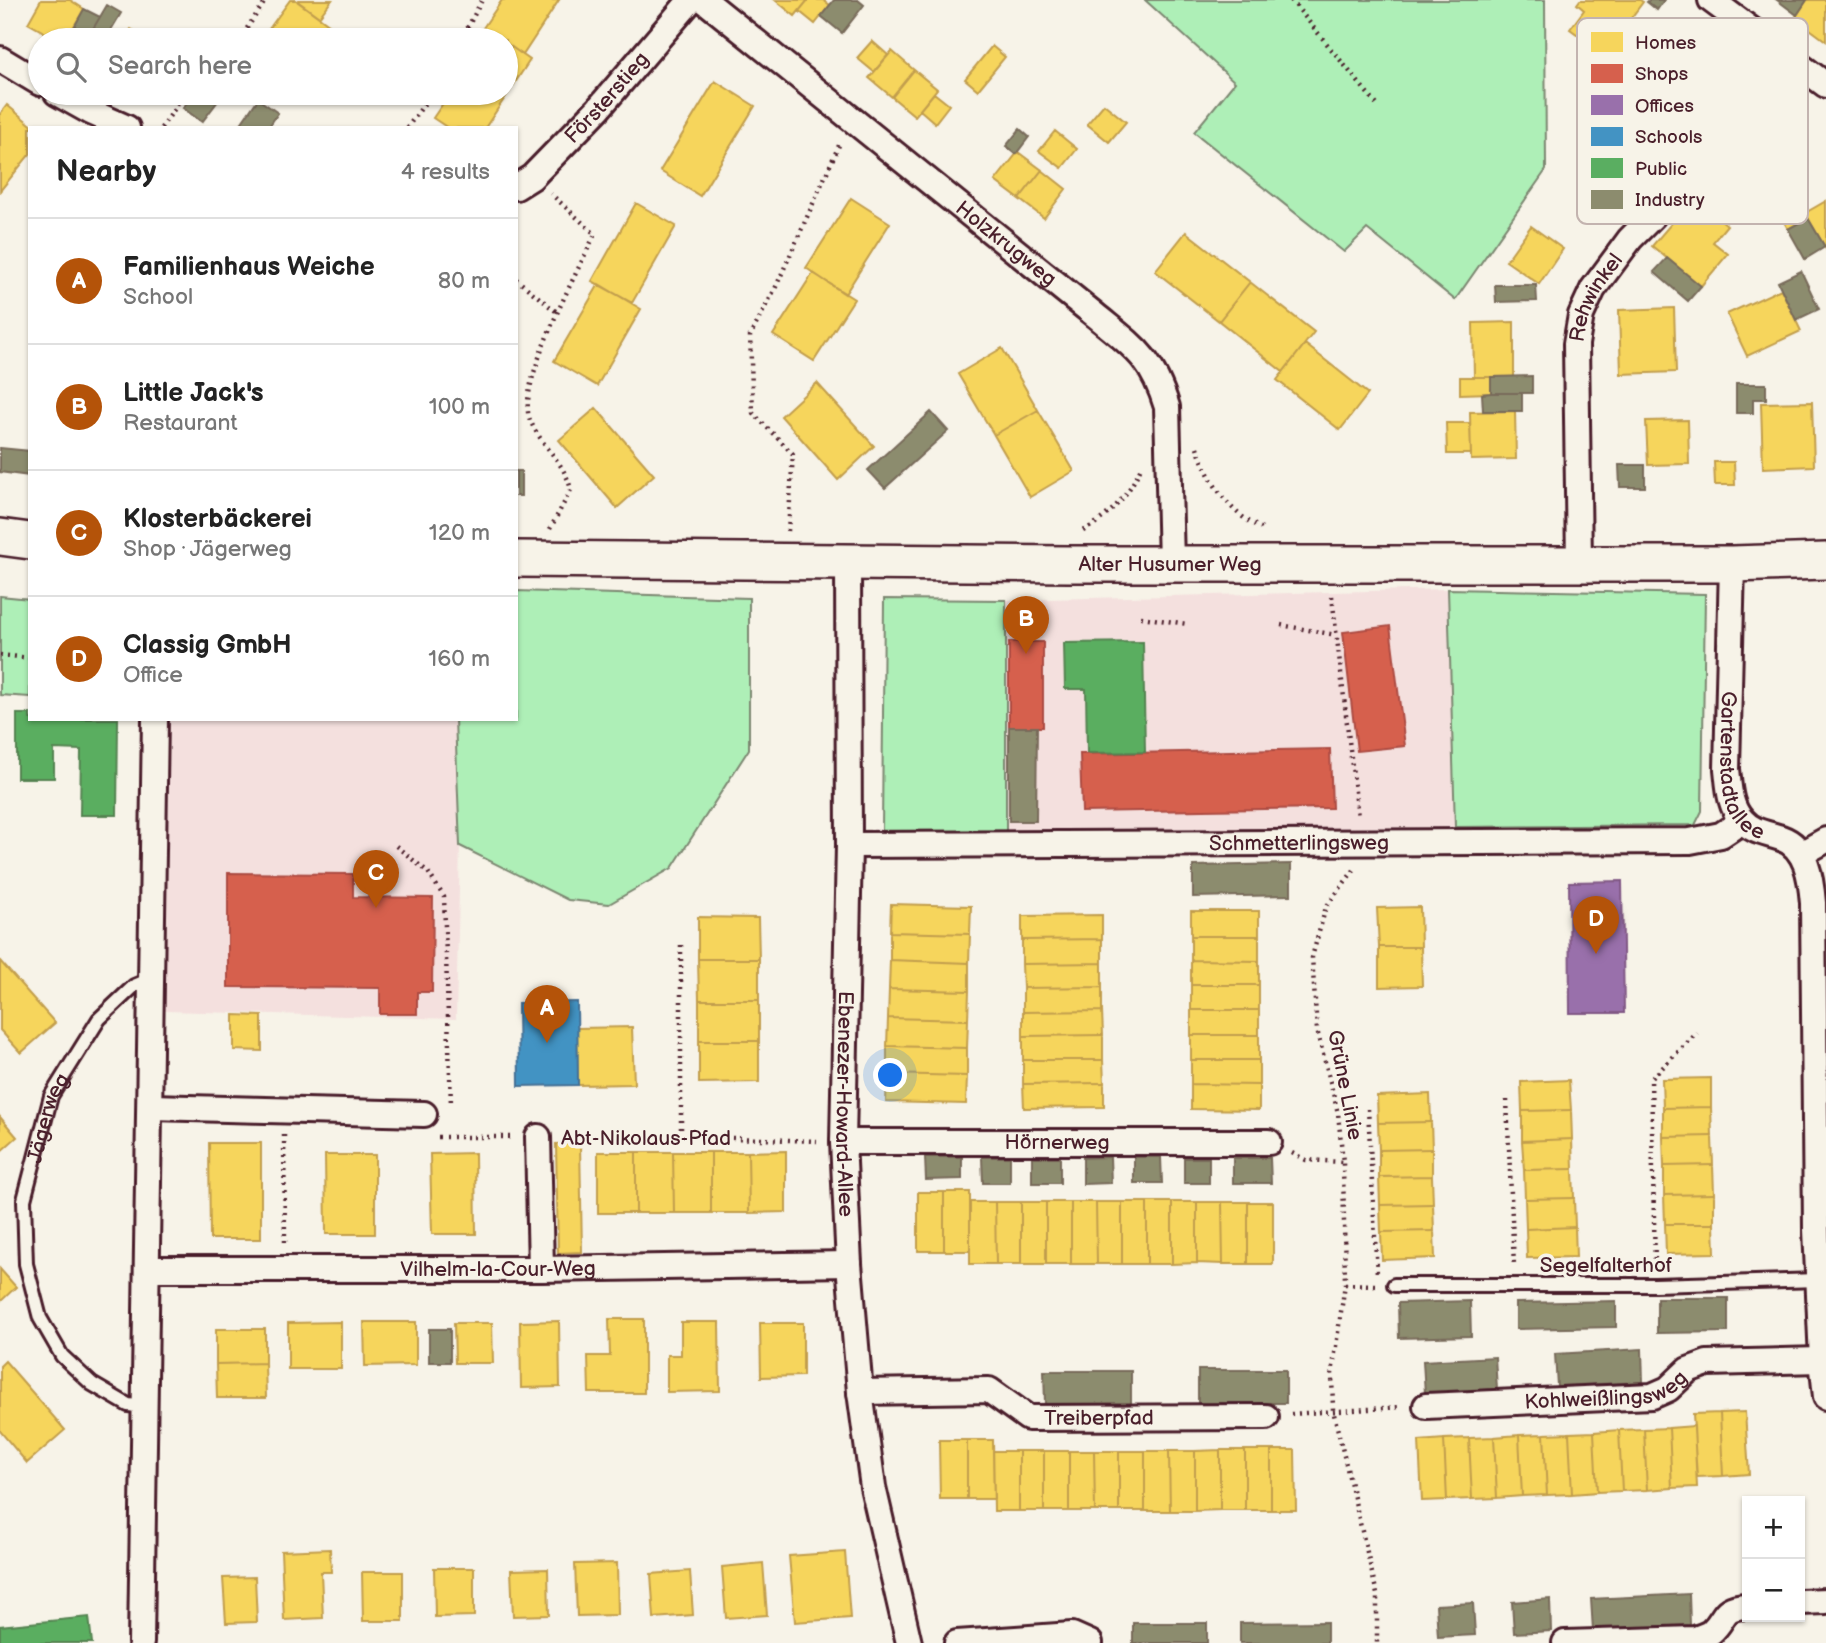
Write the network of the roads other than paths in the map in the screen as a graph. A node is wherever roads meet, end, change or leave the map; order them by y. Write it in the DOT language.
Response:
graph roads {
  1 [pos="691,0"];
  2 [pos="704,0"];
  3 [pos="1711,0"];
  4 [pos="1734,18"];
  5 [pos="0,59"];
  6 [pos="1808,72"];
  7 [pos="28,76"];
  8 [pos="1826,85"];
  9 [pos="78,105"];
  10 [pos="122,126"];
  11 [pos="524,182"];
  12 [pos="1645,224"];
  13 [pos="0,537"];
  14 [pos="28,541"];
  15 [pos="518,559"];
  16 [pos="1826,561"];
  17 [pos="848,562"];
  18 [pos="1171,563"];
  19 [pos="1579,563"];
  20 [pos="1732,564"];
  21 [pos="155,721"];
  22 [pos="1742,821"];
  23 [pos="1826,840"];
  24 [pos="849,845"];
  25 [pos="1801,853"];
  26 [pos="153,978"];
  27 [pos="151,1107"];
  28 [pos="424,1114"];
  29 [pos="538,1137"];
  30 [pos="843,1142"];
  31 [pos="1269,1142"];
  32 [pos="1821,1229"];
  33 [pos="849,1264"];
  34 [pos="148,1269"];
  35 [pos="541,1269"];
  36 [pos="1818,1280"];
  37 [pos="1394,1285"];
  38 [pos="1822,1360"];
  39 [pos="860,1392"];
  40 [pos="1826,1397"];
  41 [pos="1426,1406"];
  42 [pos="146,1407"];
  43 [pos="1266,1417"];
  44 [pos="1826,1601"];
  45 [pos="1805,1602"];
  46 [pos="1742,1606"];
  47 [pos="141,1643"];
  48 [pos="909,1643"];
  49 [pos="957,1643"];
  50 [pos="1090,1643"];
  51 [pos="1565,1643"];
  1 -- 11 [label="street, Försterstieg"];
  2 -- 18 [label="street, Holzkrugweg"];
  3 -- 4 [label="street"];
  5 -- 7 [label="street"];
  6 -- 8 [label="street"];
  9 -- 10 [label="street"];
  12 -- 19 [label="street, Rehwinkel"];
  13 -- 14 [label="street"];
  15 -- 17 [label="street, Alter Husumer Weg"];
  16 -- 20 [label="street, Alter Husumer Weg"];
  17 -- 18 [label="street, Alter Husumer Weg"];
  17 -- 24 [label="street, Ebenezer-Howard-Allee"];
  18 -- 19 [label="street, Alter Husumer Weg"];
  19 -- 20 [label="street, Alter Husumer Weg"];
  20 -- 22 [label="street, Gartenstadtallee"];
  21 -- 26 [label="street"];
  22 -- 24 [label="street, Schmetterlingsweg"];
  22 -- 25 [label="street, Gartenstadtallee"];
  23 -- 25 [label="street"];
  24 -- 30 [label="street, Ebenezer-Howard-Allee"];
  25 -- 32 [label="street, Gartenstadtallee"];
  26 -- 27 [label="street"];
  26 -- 42 [label="lane, Jägerweg"];
  27 -- 28 [label="street"];
  27 -- 34 [label="street"];
  29 -- 35 [label="street, Abt-Nikolaus-Pfad"];
  30 -- 31 [label="street, Hörnerweg"];
  30 -- 33 [label="street, Ebenezer-Howard-Allee"];
  32 -- 36 [label="street, Gartenstadtallee"];
  33 -- 35 [label="street, Vilhelm-la-Cour-Weg"];
  33 -- 39 [label="street, Ebenezer-Howard-Allee"];
  34 -- 35 [label="street, Vilhelm-la-Cour-Weg"];
  34 -- 42 [label="street"];
  36 -- 37 [label="lane, Segelfalterhof"];
  36 -- 38 [label="street, Gartenstadtallee"];
  38 -- 40 [label="street, Gartenstadtallee"];
  38 -- 41 [label="street, Kohlweißlingsweg"];
  39 -- 43 [label="street, Treiberpfad"];
  39 -- 48 [label="street, Ebenezer-Howard-Allee"];
  42 -- 47 [label="street"];
  44 -- 45 [label="street"];
  46 -- 51 [label="street"];
  49 -- 50 [label="street"];
}
